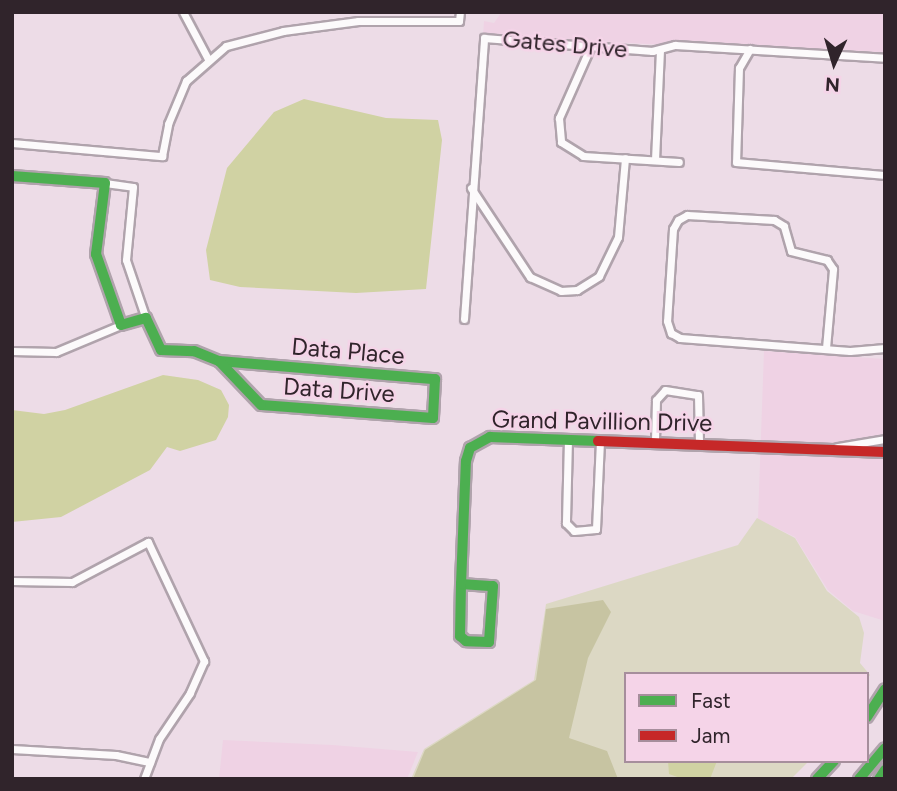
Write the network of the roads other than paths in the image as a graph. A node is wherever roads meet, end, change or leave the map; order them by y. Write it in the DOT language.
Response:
graph roads {
  1 [pos="183,12"];
  2 [pos="460,12"];
  3 [pos="590,48"];
  4 [pos="750,49"];
  5 [pos="660,50"];
  6 [pos="885,58"];
  7 [pos="208,60"];
  8 [pos="12,143"];
  9 [pos="625,158"];
  10 [pos="655,160"];
  11 [pos="679,162"];
  12 [pos="885,175"];
  13 [pos="12,176"];
  14 [pos="105,183"];
  15 [pos="471,188"];
  16 [pos="146,319"];
  17 [pos="464,319"];
  18 [pos="121,325"];
  19 [pos="826,348"];
  20 [pos="885,348"];
  21 [pos="12,351"];
  22 [pos="219,361"];
  23 [pos="433,418"];
  24 [pos="568,439"];
  25 [pos="885,439"];
  26 [pos="600,440"];
  27 [pos="655,441"];
  28 [pos="699,443"];
  29 [pos="830,449"];
  30 [pos="885,452"];
  31 [pos="12,581"];
  32 [pos="461,584"];
  33 [pos="885,689"];
  34 [pos="869,714"];
  35 [pos="885,748"];
  36 [pos="12,749"];
  37 [pos="150,762"];
  38 [pos="832,763"];
  39 [pos="885,770"];
  40 [pos="144,779"];
  41 [pos="817,779"];
  42 [pos="859,779"];
  43 [pos="879,779"];
  1 -- 7 [label="street"];
  2 -- 7 [label="street"];
  3 -- 5 [label="street, Gates Drive"];
  3 -- 9 [label="street"];
  3 -- 15 [label="street, Gates Drive"];
  4 -- 5 [label="street, Gates Drive"];
  4 -- 6 [label="street, Gates Drive"];
  4 -- 12 [label="street"];
  5 -- 10 [label="street"];
  7 -- 8 [label="street"];
  9 -- 10 [label="street"];
  9 -- 15 [label="street"];
  10 -- 11 [label="street"];
  13 -- 14 [label="street"];
  14 -- 16 [label="street"];
  14 -- 18 [label="street"];
  15 -- 17 [label="street, Gates Drive"];
  16 -- 18 [label="street"];
  16 -- 22 [label="street"];
  18 -- 21 [label="street"];
  19 -- 19 [label="street"];
  19 -- 20 [label="street"];
  22 -- 23 [label="street, Data Drive"];
  22 -- 23 [label="street, Data Place"];
  24 -- 26 [label="street, Grand Pavillion Drive"];
  24 -- 26 [label="street"];
  24 -- 32 [label="street, Grand Pavillion Drive"];
  25 -- 29 [label="street, Grand Pavillion Drive"];
  26 -- 27 [label="street, Grand Pavillion Drive"];
  27 -- 28 [label="street, Grand Pavillion Drive"];
  27 -- 28 [label="street"];
  28 -- 29 [label="street, Grand Pavillion Drive"];
  29 -- 30 [label="street, Grand Pavillion Drive"];
  31 -- 37 [label="street"];
  32 -- 32 [label="street, Grand Pavillion Drive"];
  33 -- 34 [label="street"];
  35 -- 42 [label="street"];
  36 -- 37 [label="street"];
  37 -- 40 [label="street"];
  38 -- 41 [label="street"];
  39 -- 43 [label="street"];
}
